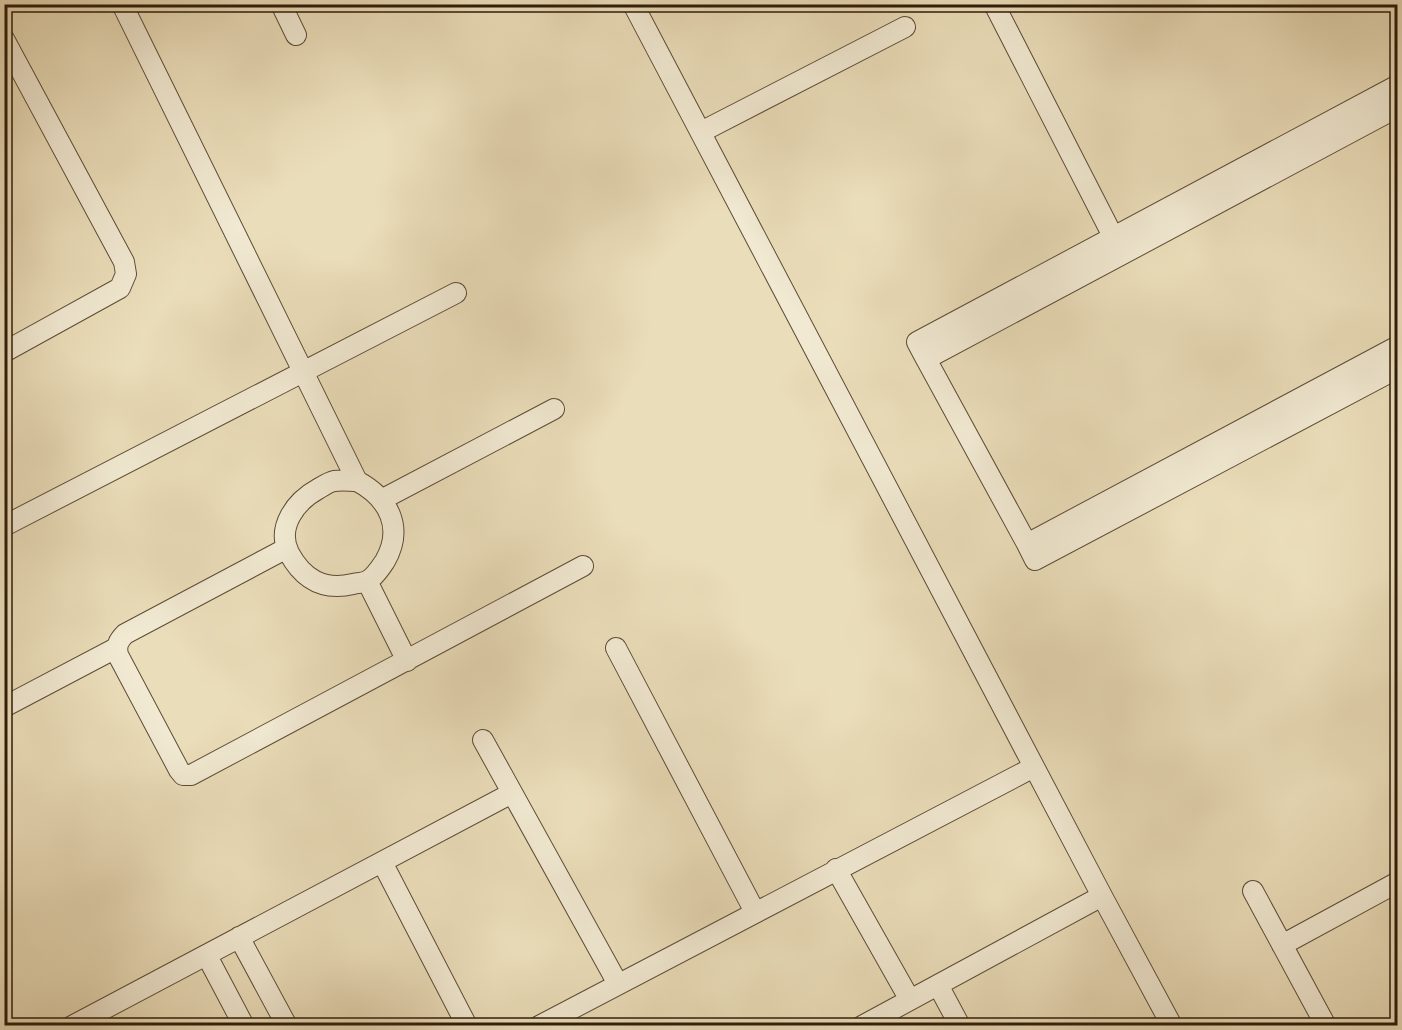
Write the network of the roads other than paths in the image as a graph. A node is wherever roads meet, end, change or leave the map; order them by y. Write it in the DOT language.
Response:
graph roads {
  1 [pos="122,4"];
  2 [pos="280,4"];
  3 [pos="633,4"];
  4 [pos="994,4"];
  5 [pos="905,27"];
  6 [pos="296,35"];
  7 [pos="4,39"];
  8 [pos="1398,85"];
  9 [pos="1398,106"];
  10 [pos="701,132"];
  11 [pos="1118,244"];
  12 [pos="456,292"];
  13 [pos="1398,346"];
  14 [pos="4,352"];
  15 [pos="1398,369"];
  16 [pos="303,371"];
  17 [pos="554,410"];
  18 [pos="357,481"];
  19 [pos="381,500"];
  20 [pos="4,526"];
  21 [pos="1027,544"];
  22 [pos="287,548"];
  23 [pos="583,566"];
  24 [pos="367,581"];
  25 [pos="116,648"];
  26 [pos="616,648"];
  27 [pos="407,661"];
  28 [pos="4,707"];
  29 [pos="483,740"];
  30 [pos="1034,767"];
  31 [pos="512,793"];
  32 [pos="382,862"];
  33 [pos="836,869"];
  34 [pos="1398,882"];
  35 [pos="1252,891"];
  36 [pos="1102,896"];
  37 [pos="755,912"];
  38 [pos="239,937"];
  39 [pos="1282,945"];
  40 [pos="207,956"];
  41 [pos="618,984"];
  42 [pos="938,985"];
  43 [pos="910,1000"];
  44 [pos="72,1026"];
  45 [pos="244,1026"];
  46 [pos="287,1026"];
  47 [pos="467,1026"];
  48 [pos="539,1026"];
  49 [pos="862,1026"];
  50 [pos="960,1026"];
  51 [pos="1172,1026"];
  52 [pos="1326,1026"];
  1 -- 16 [label="street"];
  2 -- 6 [label="street"];
  3 -- 10 [label="street"];
  4 -- 11 [label="street"];
  5 -- 10 [label="street"];
  7 -- 14 [label="street"];
  8 -- 11 [label="street"];
  9 -- 11 [label="street"];
  10 -- 30 [label="street"];
  11 -- 21 [label="street"];
  12 -- 16 [label="street"];
  13 -- 21 [label="street"];
  15 -- 21 [label="street"];
  16 -- 18 [label="street"];
  16 -- 20 [label="street"];
  17 -- 19 [label="street"];
  18 -- 19 [label="street"];
  18 -- 22 [label="street"];
  19 -- 24 [label="street"];
  22 -- 24 [label="street"];
  22 -- 25 [label="street"];
  23 -- 27 [label="street"];
  24 -- 27 [label="street"];
  25 -- 27 [label="street"];
  25 -- 28 [label="street"];
  26 -- 37 [label="street"];
  29 -- 31 [label="street"];
  30 -- 33 [label="street"];
  30 -- 36 [label="street"];
  31 -- 32 [label="street"];
  31 -- 41 [label="street"];
  32 -- 38 [label="street"];
  32 -- 47 [label="street"];
  33 -- 37 [label="street"];
  33 -- 43 [label="street"];
  34 -- 39 [label="street"];
  35 -- 39 [label="street"];
  36 -- 42 [label="street"];
  36 -- 51 [label="street"];
  37 -- 41 [label="street"];
  38 -- 40 [label="street"];
  38 -- 46 [label="street"];
  39 -- 52 [label="street"];
  40 -- 44 [label="street"];
  40 -- 45 [label="street"];
  41 -- 48 [label="street"];
  42 -- 43 [label="street"];
  42 -- 50 [label="street"];
  43 -- 49 [label="street"];
}
